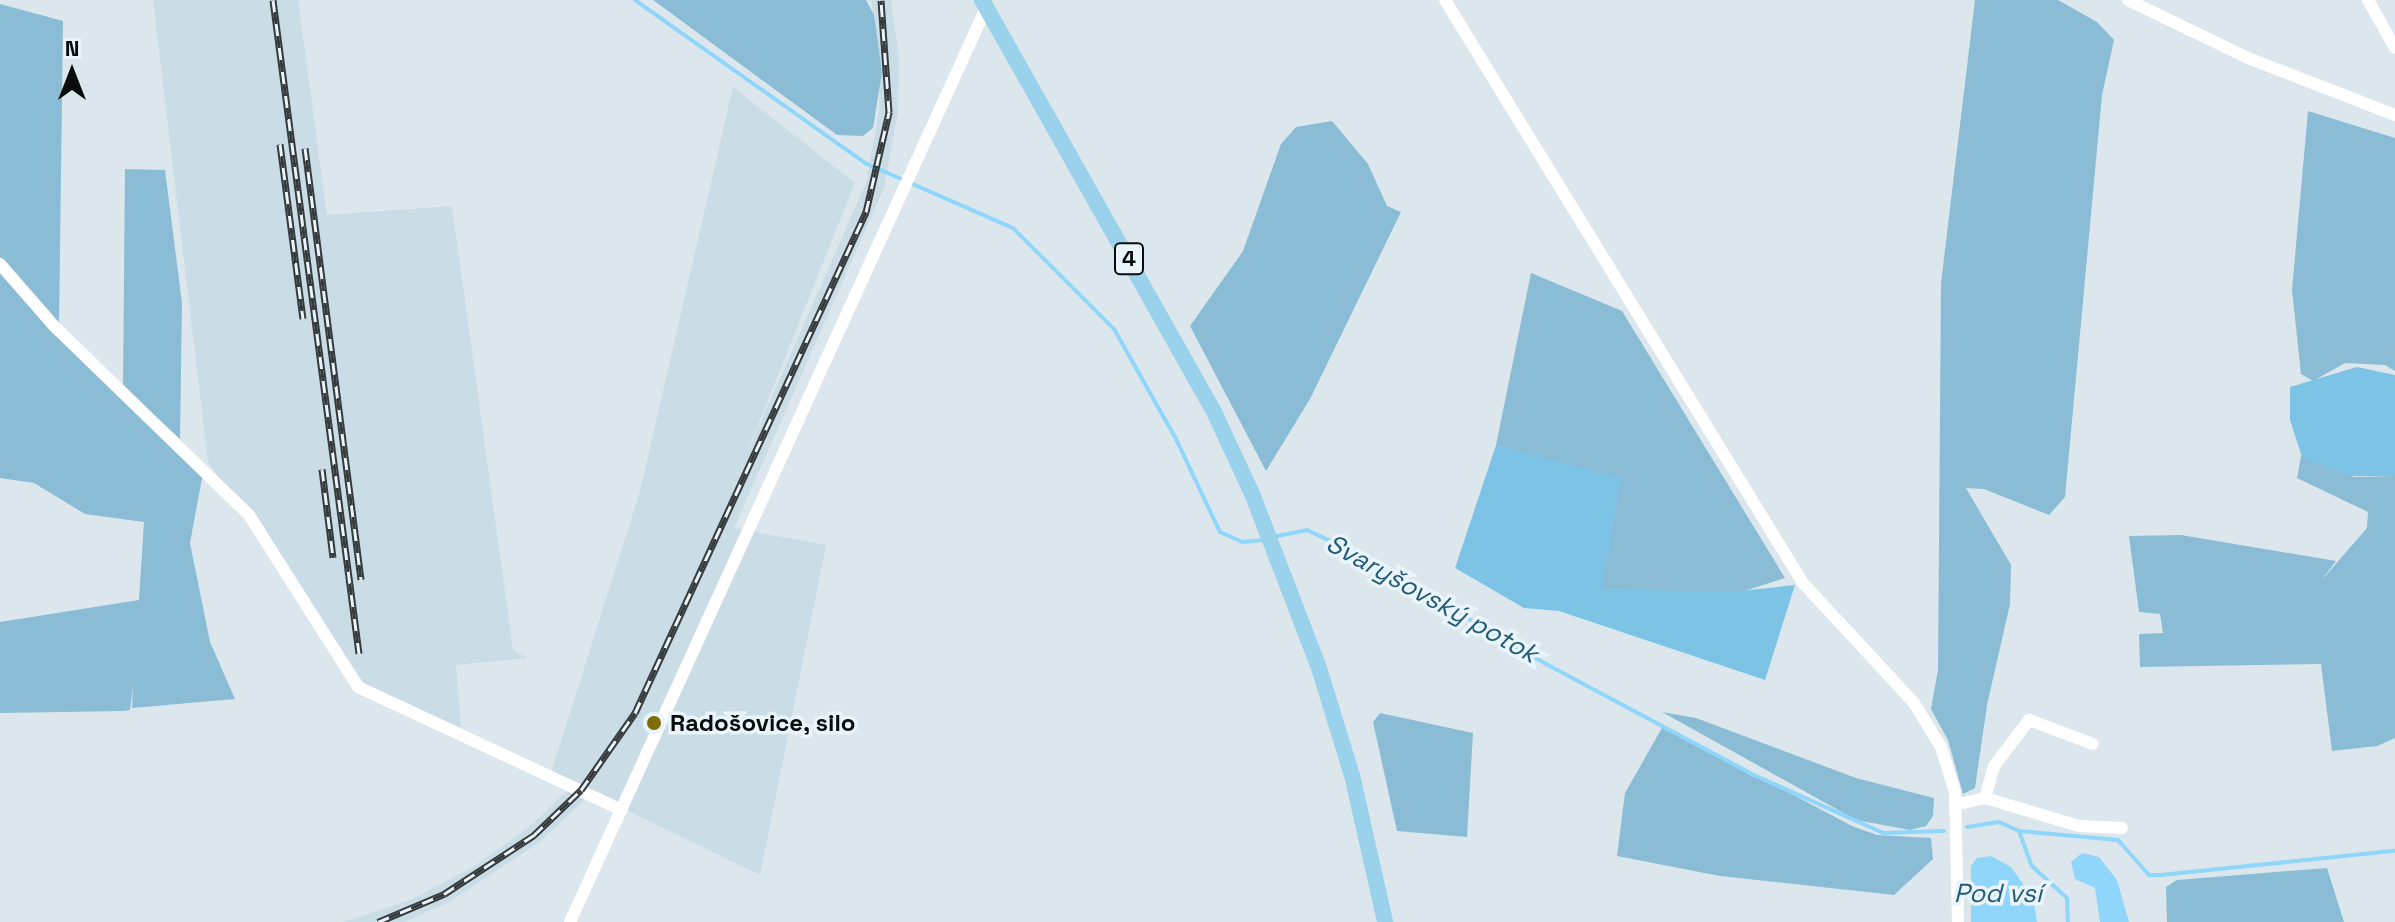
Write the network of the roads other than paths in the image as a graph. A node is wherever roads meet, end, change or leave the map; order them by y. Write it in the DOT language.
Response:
graph roads {
  1 [pos="1445,0"];
  2 [pos="2128,0"];
  3 [pos="2357,0"];
  4 [pos="2368,0"];
  5 [pos="984,4"];
  6 [pos="2377,14"];
  7 [pos="2395,48"];
  8 [pos="2395,115"];
  9 [pos="0,264"];
  10 [pos="2093,744"];
  11 [pos="1985,798"];
  12 [pos="1955,805"];
  13 [pos="622,810"];
  14 [pos="2122,828"];
  15 [pos="570,922"];
  16 [pos="1385,922"];
  17 [pos="1958,922"];
  1 -- 12 [label="street"];
  2 -- 8 [label="street"];
  3 -- 6 [label="street"];
  4 -- 6 [label="street"];
  5 -- 13 [label="street"];
  5 -- 16 [label="main road, 4"];
  6 -- 7 [label="street"];
  9 -- 13 [label="street"];
  10 -- 11 [label="street"];
  11 -- 12 [label="street"];
  11 -- 14 [label="street"];
  12 -- 17 [label="street"];
  13 -- 15 [label="street"];
}
